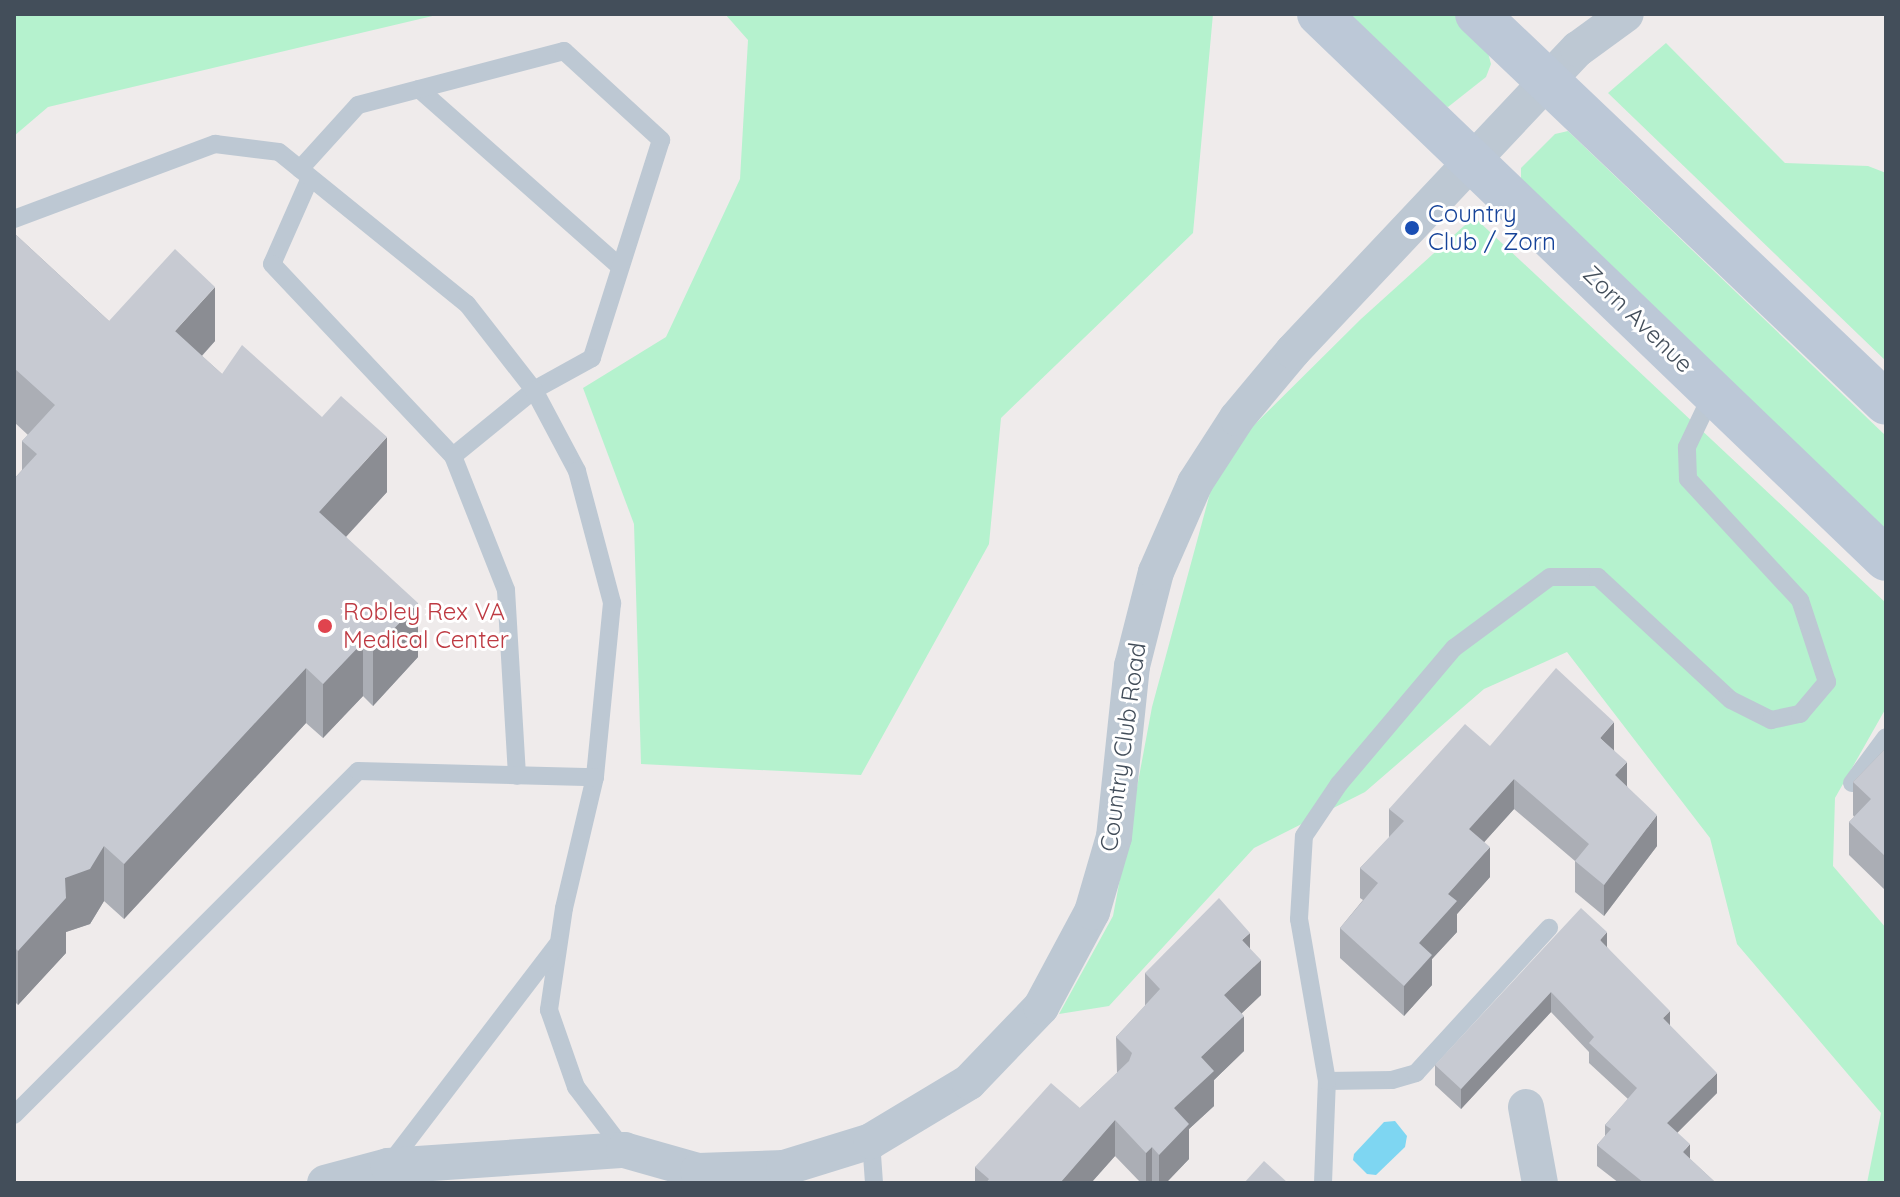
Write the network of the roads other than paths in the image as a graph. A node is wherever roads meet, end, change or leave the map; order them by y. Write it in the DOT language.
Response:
graph roads {
  1 [pos="1319,14"];
  2 [pos="1477,14"];
  3 [pos="1626,14"];
  4 [pos="1547,81"];
  5 [pos="419,89"];
  6 [pos="1473,160"];
  7 [pos="305,173"];
  8 [pos="14,219"];
  9 [pos="620,267"];
  10 [pos="534,390"];
  11 [pos="1713,392"];
  12 [pos="1886,403"];
  13 [pos="453,456"];
  14 [pos="1886,559"];
  15 [pos="1886,737"];
  16 [pos="517,776"];
  17 [pos="595,777"];
  18 [pos="1852,783"];
  19 [pos="1549,928"];
  20 [pos="559,943"];
  21 [pos="1327,1081"];
  22 [pos="1526,1107"];
  23 [pos="14,1115"];
  24 [pos="871,1141"];
  25 [pos="624,1150"];
  26 [pos="388,1166"];
  27 [pos="325,1183"];
  28 [pos="874,1183"];
  29 [pos="1323,1183"];
  30 [pos="1540,1183"];
  1 -- 6 [label="main road, Zorn Avenue"];
  2 -- 4 [label="main road"];
  3 -- 4 [label="street, Country Club Road"];
  4 -- 6 [label="street, Country Club Road"];
  4 -- 12 [label="main road"];
  5 -- 7 [label="lane"];
  5 -- 9 [label="lane"];
  5 -- 9 [label="lane"];
  6 -- 11 [label="main road, Zorn Avenue"];
  6 -- 24 [label="street, Country Club Road"];
  7 -- 8 [label="lane"];
  7 -- 10 [label="lane"];
  7 -- 13 [label="lane"];
  9 -- 10 [label="lane"];
  10 -- 13 [label="lane"];
  10 -- 17 [label="lane"];
  11 -- 14 [label="main road, Zorn Avenue"];
  11 -- 21 [label="lane"];
  13 -- 16 [label="lane"];
  15 -- 18 [label="lane"];
  16 -- 17 [label="lane"];
  16 -- 23 [label="lane"];
  17 -- 20 [label="lane"];
  19 -- 21 [label="lane"];
  20 -- 25 [label="lane"];
  20 -- 26 [label="lane"];
  21 -- 29 [label="lane"];
  22 -- 30 [label="street"];
  24 -- 25 [label="street, Country Club Road"];
  24 -- 28 [label="lane"];
  25 -- 26 [label="street, Country Club Road"];
  26 -- 27 [label="street, Country Club Road"];
}
